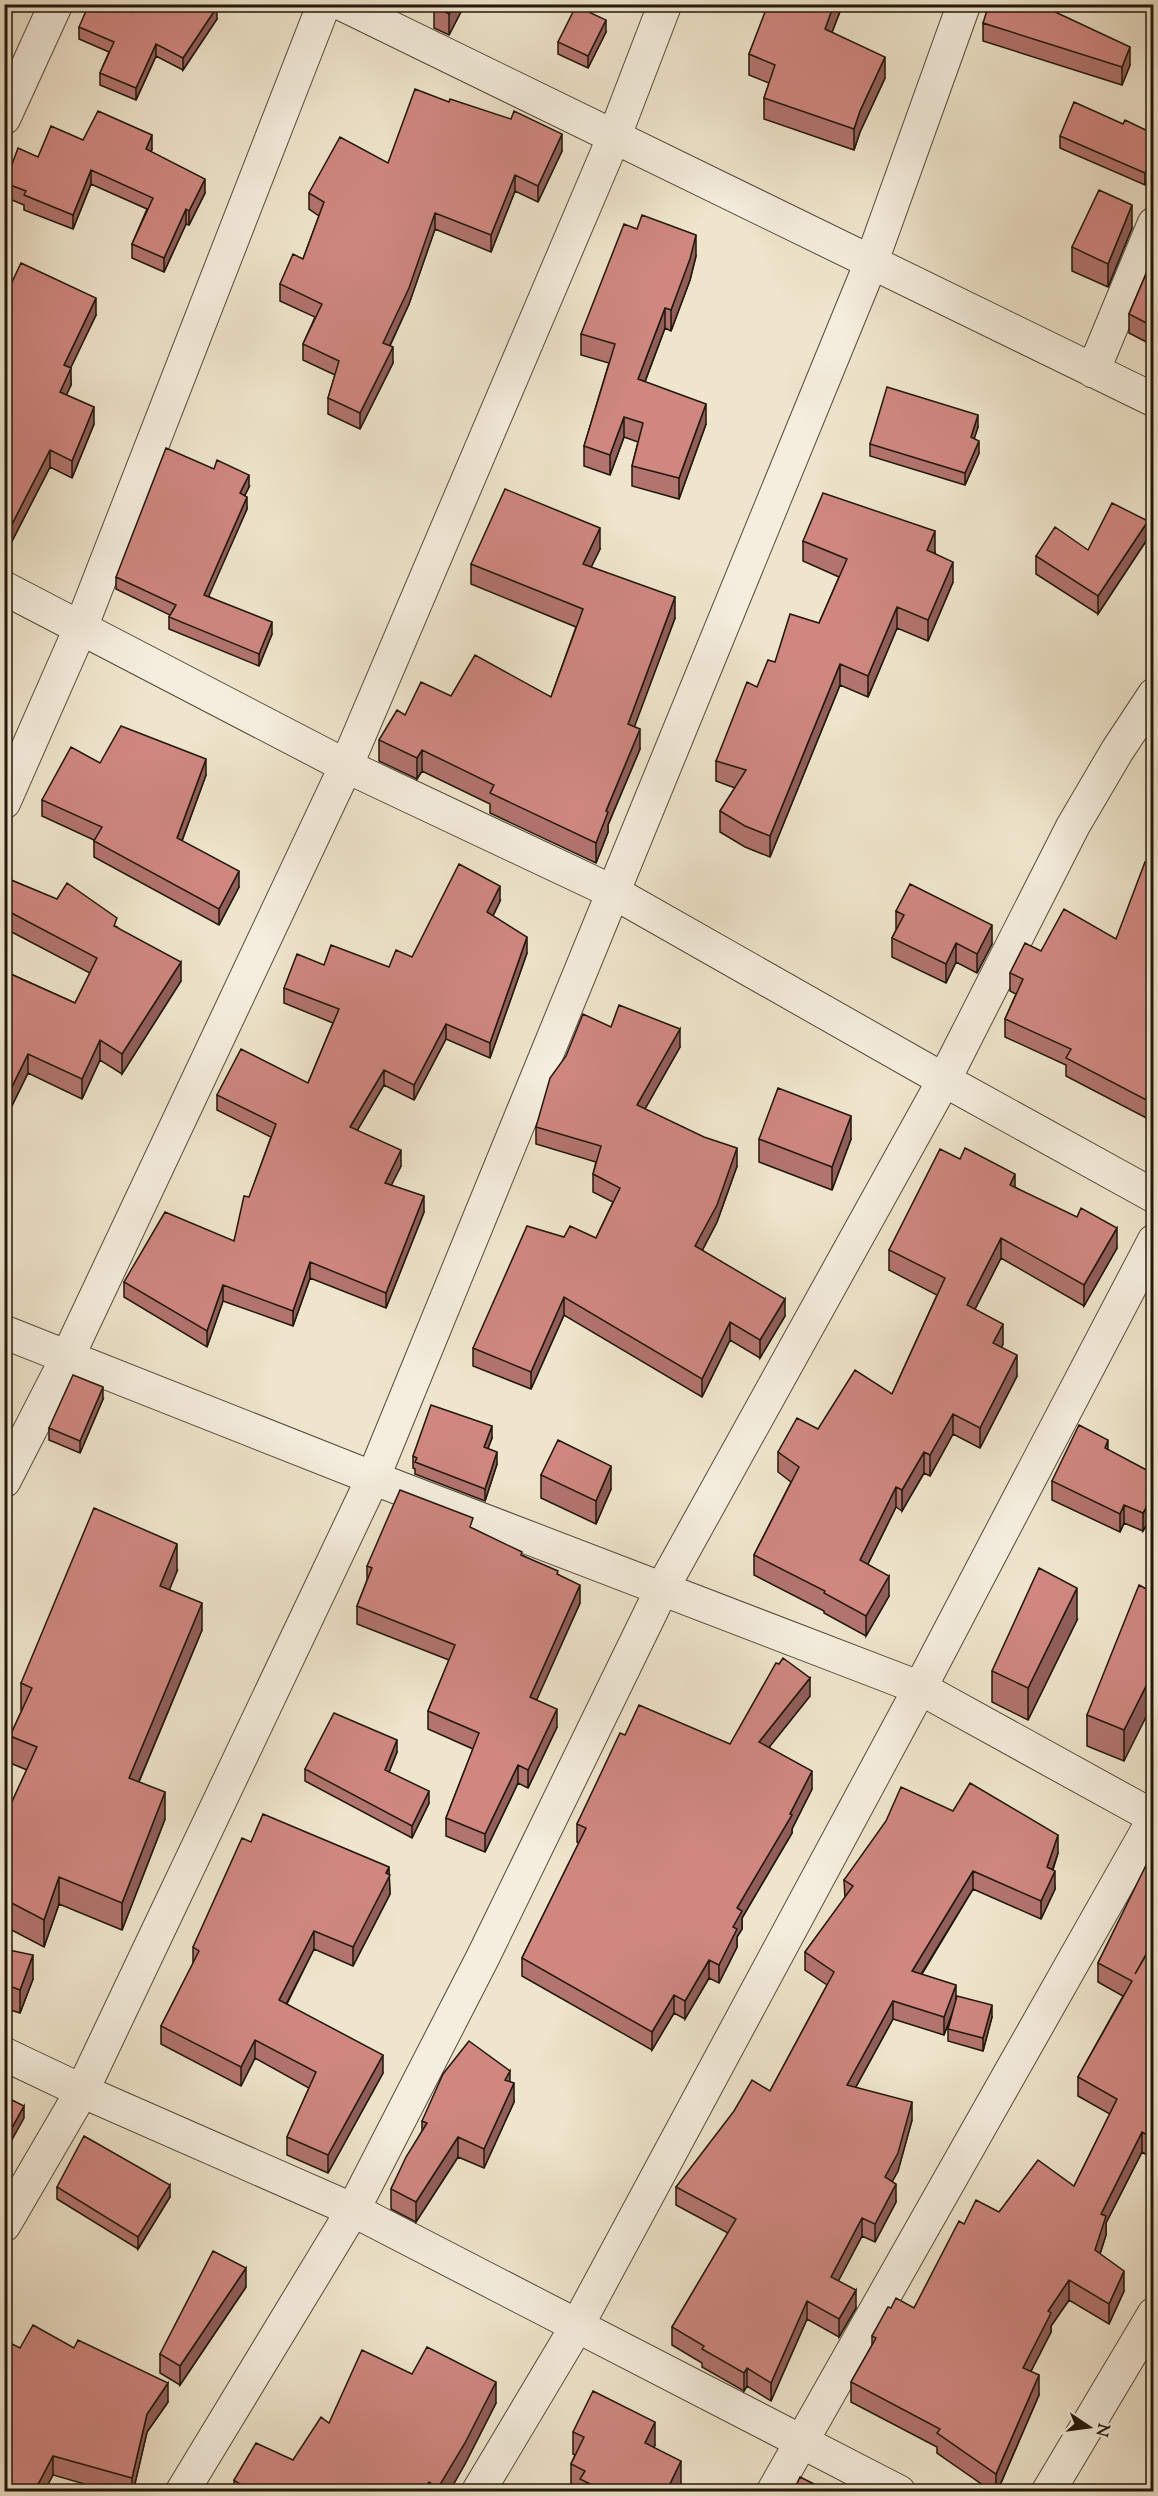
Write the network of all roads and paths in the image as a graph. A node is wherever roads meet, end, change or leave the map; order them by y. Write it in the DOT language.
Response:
graph roads {
  1 [pos="56,4"];
  2 [pos="324,4"];
  3 [pos="342,4"];
  4 [pos="665,4"];
  5 [pos="964,4"];
  6 [pos="4,118"];
  7 [pos="614,137"];
  8 [pos="1154,224"];
  9 [pos="871,263"];
  10 [pos="1093,371"];
  11 [pos="1154,400"];
  12 [pos="4,588"];
  13 [pos="81,627"];
  14 [pos="1154,695"];
  15 [pos="346,766"];
  16 [pos="4,802"];
  17 [pos="613,892"];
  18 [pos="944,1080"];
  19 [pos="1154,1196"];
  20 [pos="1154,1241"];
  21 [pos="4,1332"];
  22 [pos="68,1356"];
  23 [pos="373,1478"];
  24 [pos="4,1481"];
  25 [pos="663,1587"];
  26 [pos="920,1688"];
  27 [pos="1154,1818"];
  28 [pos="4,2054"];
  29 [pos="82,2091"];
  30 [pos="353,2210"];
  31 [pos="4,2225"];
  32 [pos="1154,2314"];
  33 [pos="577,2326"];
  34 [pos="802,2440"];
  35 [pos="182,2492"];
  36 [pos="478,2492"];
  37 [pos="773,2492"];
  38 [pos="899,2492"];
  39 [pos="1048,2492"];
  1 -- 6 [label="street"];
  2 -- 13 [label="street"];
  3 -- 7 [label="street"];
  4 -- 7 [label="street"];
  5 -- 9 [label="street"];
  7 -- 9 [label="street"];
  7 -- 15 [label="street"];
  8 -- 10 [label="street"];
  9 -- 10 [label="street"];
  9 -- 17 [label="street"];
  10 -- 11 [label="street"];
  12 -- 13 [label="street"];
  13 -- 15 [label="street"];
  13 -- 16 [label="street"];
  14 -- 18 [label="street"];
  15 -- 17 [label="street"];
  15 -- 22 [label="street"];
  17 -- 18 [label="street"];
  17 -- 23 [label="street"];
  18 -- 19 [label="street"];
  18 -- 25 [label="street"];
  20 -- 26 [label="street"];
  21 -- 22 [label="street"];
  22 -- 23 [label="street"];
  22 -- 24 [label="street"];
  23 -- 25 [label="street"];
  23 -- 29 [label="street"];
  25 -- 26 [label="street"];
  25 -- 30 [label="street"];
  26 -- 27 [label="street"];
  26 -- 33 [label="street"];
  27 -- 34 [label="street"];
  28 -- 29 [label="street"];
  29 -- 30 [label="street"];
  29 -- 31 [label="street"];
  30 -- 33 [label="street"];
  30 -- 35 [label="street"];
  32 -- 39 [label="street"];
  33 -- 34 [label="street"];
  33 -- 36 [label="street"];
  34 -- 37 [label="street"];
  34 -- 38 [label="street"];
}
